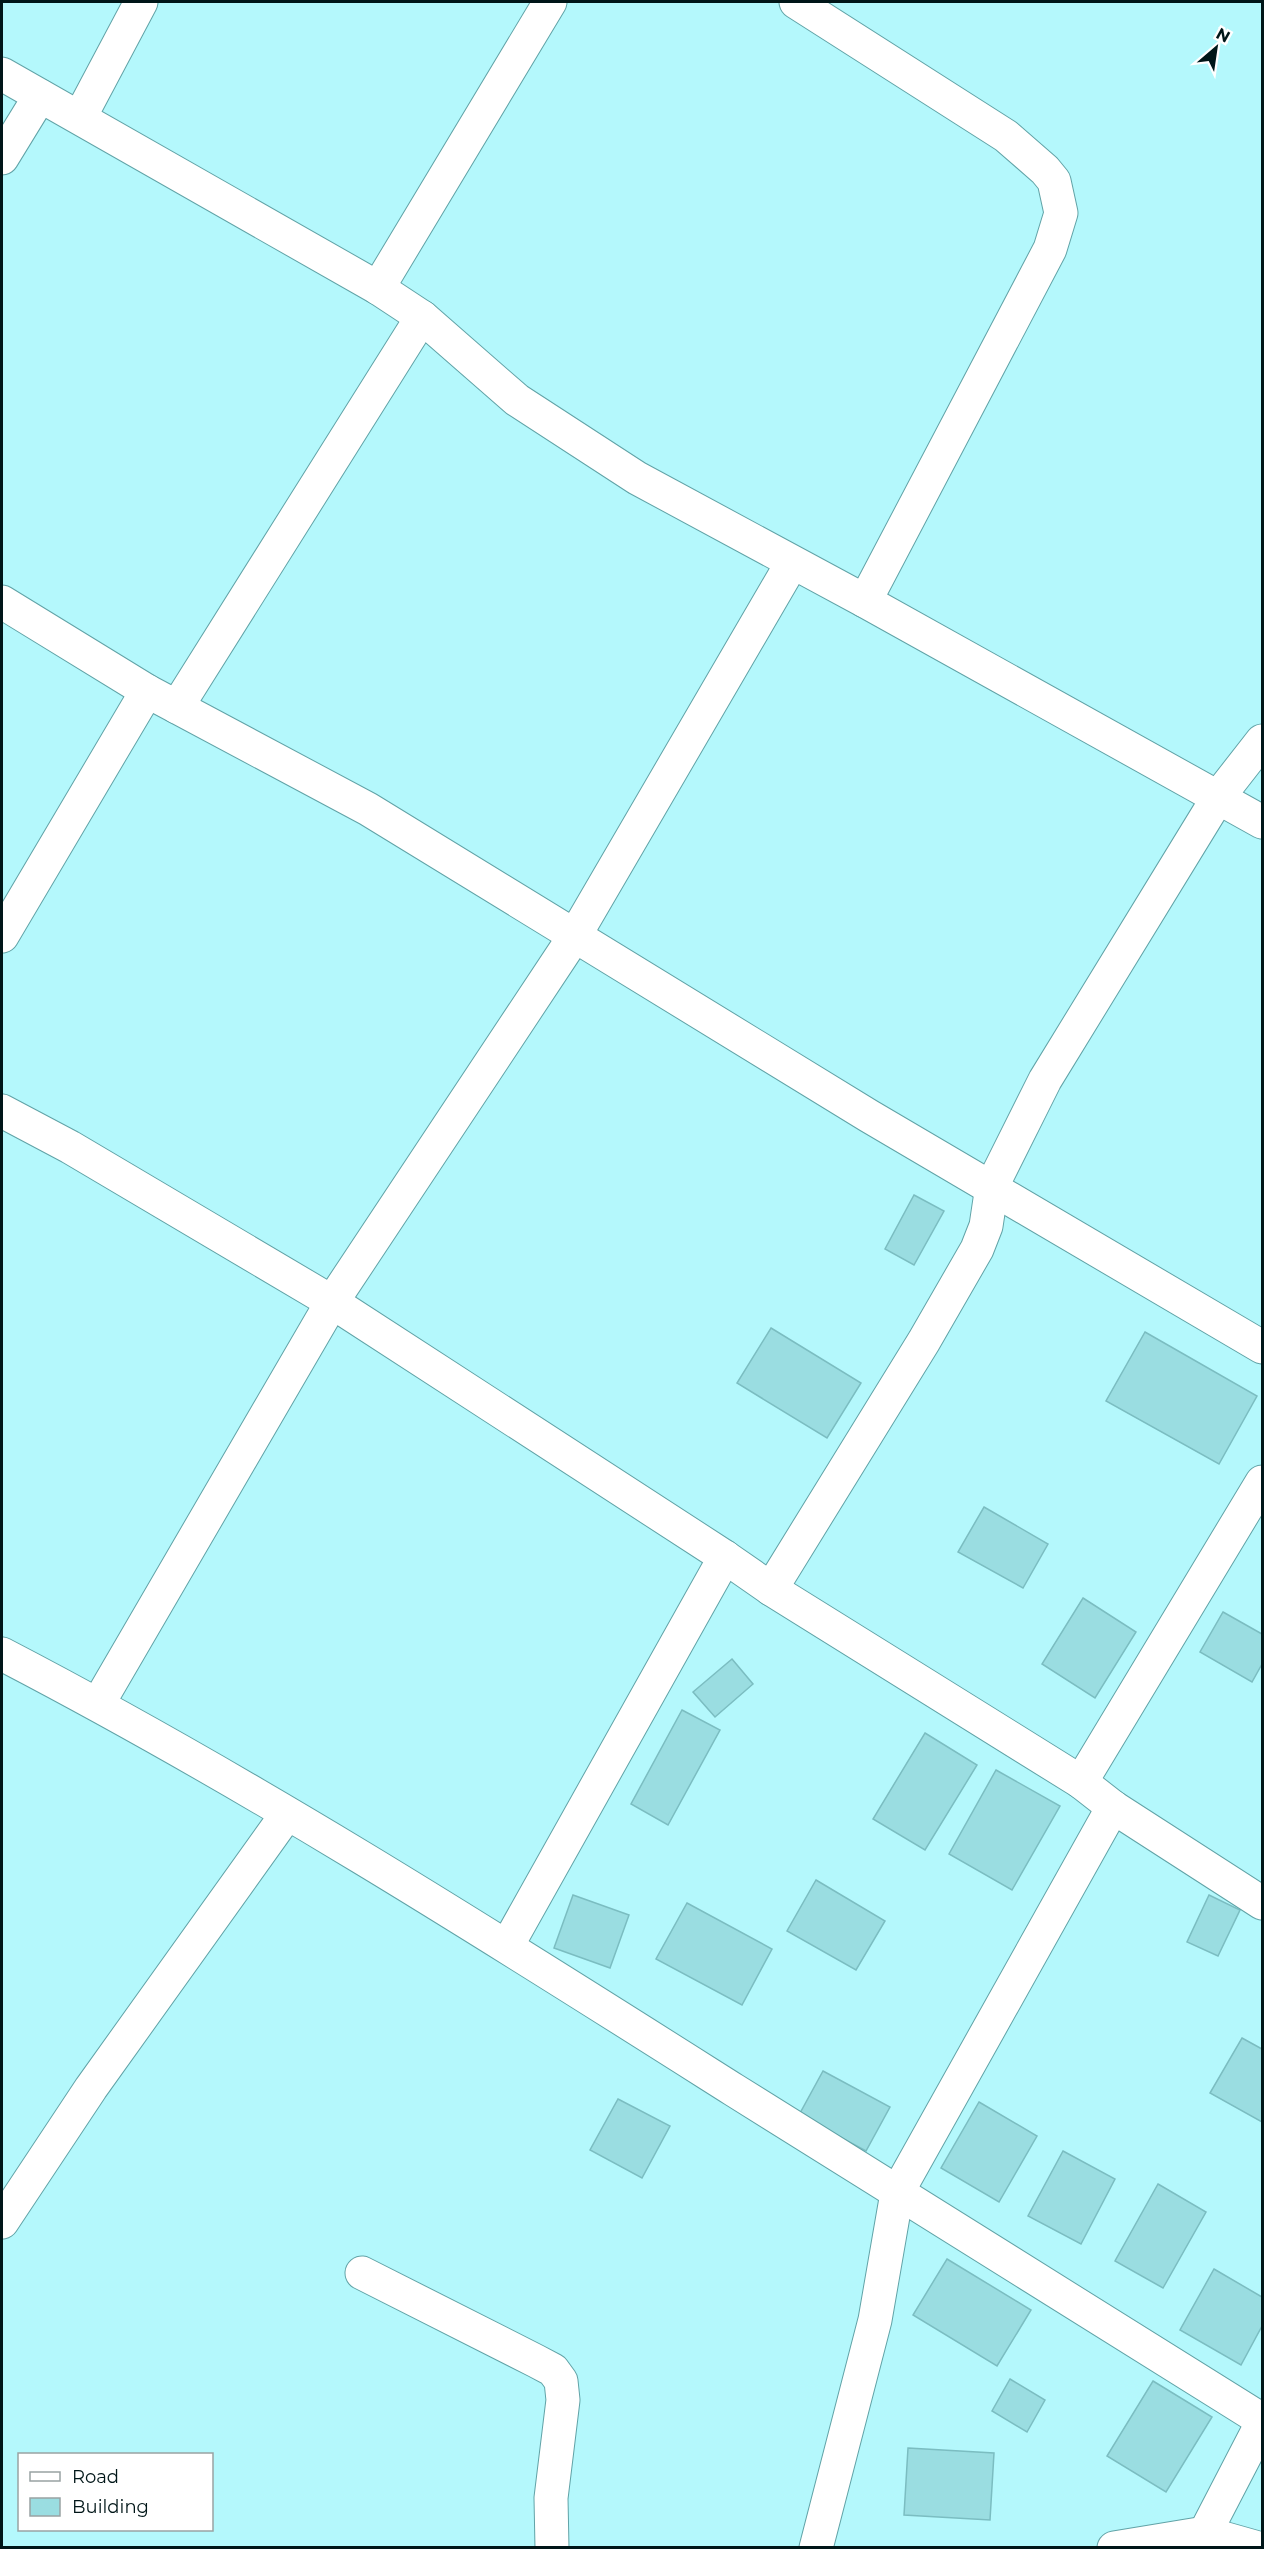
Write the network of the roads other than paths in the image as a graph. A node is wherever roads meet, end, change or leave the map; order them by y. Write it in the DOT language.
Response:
graph roads {
  1 [pos="141,2"];
  2 [pos="550,2"];
  3 [pos="796,2"];
  4 [pos="2,74"];
  5 [pos="40,96"];
  6 [pos="80,117"];
  7 [pos="2,158"];
  8 [pos="378,288"];
  9 [pos="422,317"];
  10 [pos="792,563"];
  11 [pos="865,601"];
  12 [pos="2,602"];
  13 [pos="147,691"];
  14 [pos="177,707"];
  15 [pos="1263,741"];
  16 [pos="1219,796"];
  17 [pos="1263,822"];
  18 [pos="2,936"];
  19 [pos="574,937"];
  20 [pos="2,1111"];
  21 [pos="992,1186"];
  22 [pos="332,1302"];
  23 [pos="1263,1347"];
  24 [pos="1263,1482"];
  25 [pos="725,1557"];
  26 [pos="771,1589"];
  27 [pos="2,1654"];
  28 [pos="98,1704"];
  29 [pos="1082,1782"];
  30 [pos="1113,1807"];
  31 [pos="287,1814"];
  32 [pos="1263,1904"];
  33 [pos="507,1946"];
  34 [pos="897,2193"];
  35 [pos="2,2222"];
  36 [pos="362,2273"];
  37 [pos="1263,2422"];
  38 [pos="1205,2533"];
  39 [pos="552,2547"];
  40 [pos="816,2547"];
  41 [pos="1114,2547"];
  42 [pos="1258,2547"];
  1 -- 6 [label="street"];
  2 -- 8 [label="street"];
  3 -- 11 [label="street"];
  4 -- 5 [label="street"];
  5 -- 6 [label="street"];
  5 -- 7 [label="street"];
  6 -- 8 [label="street"];
  8 -- 9 [label="street"];
  9 -- 10 [label="street"];
  9 -- 14 [label="street"];
  10 -- 11 [label="street"];
  10 -- 19 [label="street"];
  11 -- 16 [label="street"];
  12 -- 13 [label="street"];
  13 -- 14 [label="street"];
  13 -- 18 [label="street"];
  14 -- 19 [label="street"];
  15 -- 16 [label="street"];
  16 -- 17 [label="street"];
  16 -- 21 [label="street"];
  19 -- 21 [label="street"];
  19 -- 22 [label="street"];
  20 -- 22 [label="street"];
  21 -- 23 [label="street"];
  21 -- 26 [label="street"];
  22 -- 25 [label="street"];
  22 -- 28 [label="street"];
  24 -- 29 [label="street"];
  25 -- 26 [label="street"];
  25 -- 33 [label="street"];
  26 -- 29 [label="street"];
  27 -- 28 [label="street"];
  28 -- 31 [label="street"];
  29 -- 30 [label="street"];
  30 -- 32 [label="street"];
  30 -- 34 [label="street"];
  31 -- 33 [label="street"];
  31 -- 35 [label="street"];
  33 -- 34 [label="street"];
  34 -- 37 [label="street"];
  34 -- 40 [label="street"];
  36 -- 39 [label="street"];
  37 -- 38 [label="street"];
  38 -- 41 [label="street"];
  38 -- 42 [label="street"];
}
